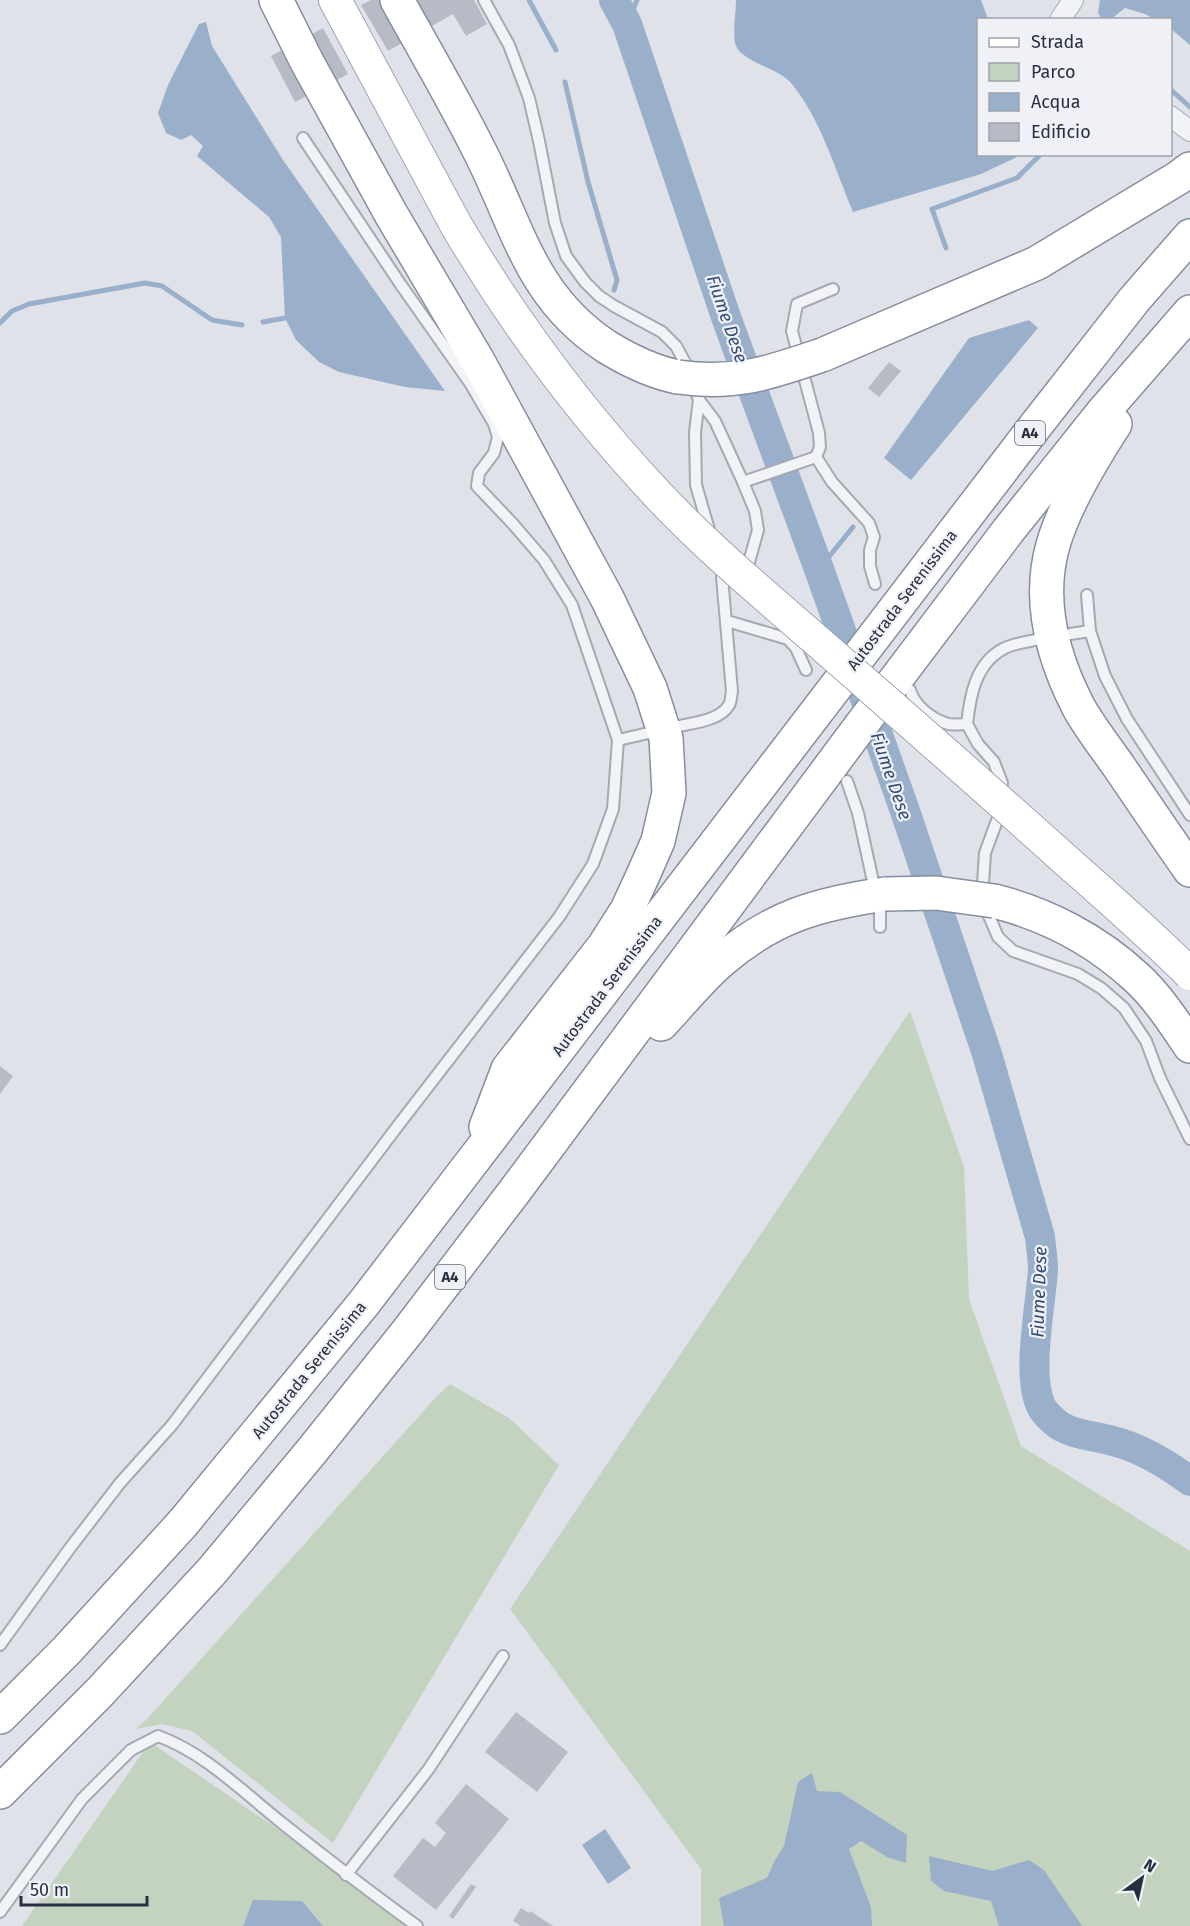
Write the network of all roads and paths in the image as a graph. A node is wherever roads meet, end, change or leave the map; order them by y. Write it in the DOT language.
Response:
graph roads {
  1 [pos="276,0"];
  2 [pos="335,0"];
  3 [pos="397,0"];
  4 [pos="484,0"];
  5 [pos="1074,0"];
  6 [pos="1061,18"];
  7 [pos="1172,118"];
  8 [pos="1190,131"];
  9 [pos="303,138"];
  10 [pos="1190,169"];
  11 [pos="1190,236"];
  12 [pos="833,289"];
  13 [pos="1190,312"];
  14 [pos="1190,323"];
  15 [pos="688,389"];
  16 [pos="811,458"];
  17 [pos="743,482"];
  18 [pos="724,583"];
  19 [pos="874,584"];
  20 [pos="1087,595"];
  21 [pos="727,621"];
  22 [pos="1090,631"];
  23 [pos="1070,634"];
  24 [pos="1040,639"];
  25 [pos="806,670"];
  26 [pos="903,685"];
  27 [pos="967,724"];
  28 [pos="675,727"];
  29 [pos="653,732"];
  30 [pos="618,740"];
  31 [pos="847,781"];
  32 [pos="1190,815"];
  33 [pos="1190,870"];
  34 [pos="880,897"];
  35 [pos="880,927"];
  36 [pos="1190,974"];
  37 [pos="1190,1046"];
  38 [pos="1190,1138"];
  39 [pos="474,1160"];
  40 [pos="514,1192"];
  41 [pos="0,1645"];
  42 [pos="503,1656"];
  43 [pos="0,1717"];
  44 [pos="0,1792"];
  45 [pos="346,1875"];
  46 [pos="0,1912"];
  47 [pos="417,1926"];
  1 -- 39 [label="highway"];
  2 -- 36 [label="main road, bridge"];
  3 -- 15 [label="highway"];
  4 -- 15 [label="lane"];
  5 -- 6 [label="street"];
  7 -- 8 [label="street"];
  9 -- 30 [label="lane"];
  10 -- 15 [label="highway, bridge"];
  11 -- 39 [label="highway, Autostrada Serenissima / A4"];
  12 -- 16 [label="lane"];
  13 -- 26 [label="highway, A4"];
  14 -- 33 [label="highway"];
  15 -- 17 [label="lane"];
  15 -- 18 [label="lane"];
  16 -- 17 [label="lane"];
  16 -- 19 [label="lane"];
  17 -- 18 [label="lane"];
  18 -- 21 [label="lane"];
  20 -- 22 [label="lane"];
  21 -- 25 [label="lane"];
  21 -- 28 [label="lane"];
  22 -- 23 [label="lane"];
  22 -- 32 [label="lane"];
  24 -- 27 [label="lane"];
  26 -- 27 [label="lane"];
  26 -- 40 [label="highway, A4"];
  27 -- 38 [label="lane"];
  29 -- 30 [label="lane"];
  30 -- 41 [label="lane"];
  31 -- 34 [label="lane"];
  34 -- 35 [label="lane"];
  34 -- 37 [label="highway, bridge"];
  34 -- 40 [label="highway"];
  39 -- 43 [label="highway, Autostrada Serenissima / A4"];
  40 -- 44 [label="highway, A4"];
  42 -- 45 [label="lane"];
  45 -- 46 [label="lane"];
  45 -- 47 [label="lane"];
}
